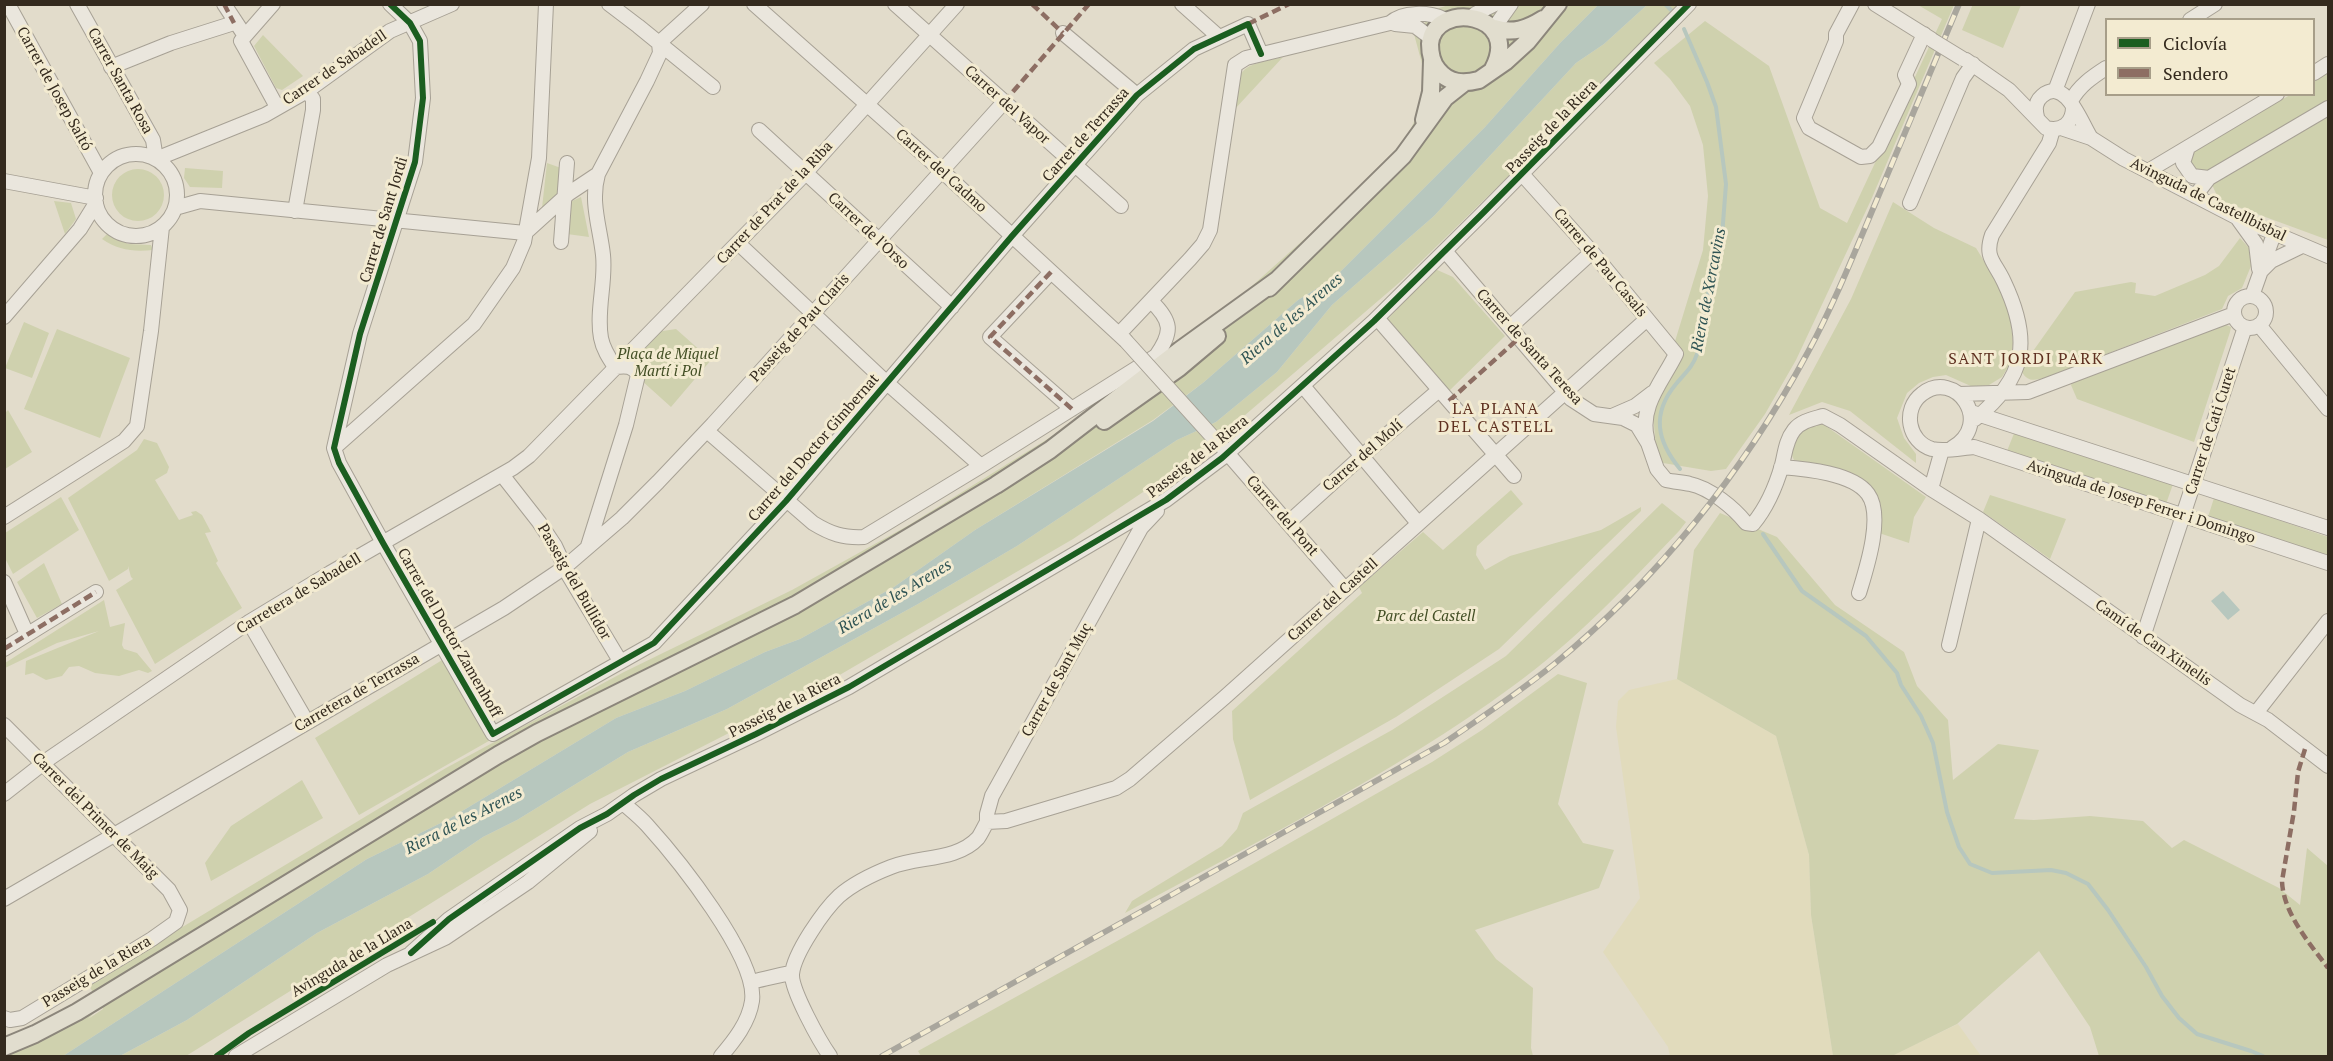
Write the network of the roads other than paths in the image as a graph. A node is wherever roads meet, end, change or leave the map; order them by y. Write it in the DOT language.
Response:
graph roads {
  1 [pos="8,4"];
  2 [pos="77,4"];
  3 [pos="224,4"];
  4 [pos="273,4"];
  5 [pos="390,4"];
  6 [pos="452,4"];
  7 [pos="546,4"];
  8 [pos="609,4"];
  9 [pos="702,4"];
  10 [pos="754,4"];
  11 [pos="895,4"];
  12 [pos="957,4"];
  13 [pos="1182,4"];
  14 [pos="1495,4"];
  15 [pos="1511,4"];
  16 [pos="1689,4"];
  17 [pos="1852,4"];
  18 [pos="1875,4"];
  19 [pos="2088,4"];
  20 [pos="2216,4"];
  21 [pos="1552,11"];
  22 [pos="1475,14"];
  23 [pos="2193,18"];
  24 [pos="1444,20"];
  25 [pos="234,23"];
  26 [pos="410,23"];
  27 [pos="1390,23"];
  28 [pos="1494,28"];
  29 [pos="1063,33"];
  30 [pos="929,35"];
  31 [pos="244,36"];
  32 [pos="1219,37"];
  33 [pos="1928,37"];
  34 [pos="1431,38"];
  35 [pos="659,43"];
  36 [pos="1261,54"];
  37 [pos="1432,61"];
  38 [pos="1968,61"];
  39 [pos="2328,64"];
  40 [pos="111,67"];
  41 [pos="1493,69"];
  42 [pos="2105,69"];
  43 [pos="2315,72"];
  44 [pos="1464,83"];
  45 [pos="713,87"];
  46 [pos="2009,90"];
  47 [pos="307,91"];
  48 [pos="2048,94"];
  49 [pos="1137,95"];
  50 [pos="2274,96"];
  51 [pos="1004,102"];
  52 [pos="867,104"];
  53 [pos="2072,104"];
  54 [pos="277,108"];
  55 [pos="2328,108"];
  56 [pos="2037,117"];
  57 [pos="2057,129"];
  58 [pos="759,130"];
  59 [pos="1420,135"];
  60 [pos="2091,138"];
  61 [pos="186,146"];
  62 [pos="2188,147"];
  63 [pos="156,159"];
  64 [pos="567,163"];
  65 [pos="1074,166"];
  66 [pos="942,171"];
  67 [pos="2148,171"];
  68 [pos="170,173"];
  69 [pos="805,173"];
  70 [pos="598,174"];
  71 [pos="1522,174"];
  72 [pos="99,177"];
  73 [pos="2209,178"];
  74 [pos="4,181"];
  75 [pos="176,188"];
  76 [pos="64,191"];
  77 [pos="2195,196"];
  78 [pos="564,198"];
  79 [pos="200,201"];
  80 [pos="1910,203"];
  81 [pos="98,206"];
  82 [pos="1121,206"];
  83 [pos="175,208"];
  84 [pos="295,211"];
  85 [pos="2236,217"];
  86 [pos="397,220"];
  87 [pos="162,227"];
  88 [pos="525,233"];
  89 [pos="2274,234"];
  90 [pos="1012,236"];
  91 [pos="879,241"];
  92 [pos="561,242"];
  93 [pos="738,243"];
  94 [pos="2302,246"];
  95 [pos="1445,251"];
  96 [pos="1592,252"];
  97 [pos="2328,256"];
  98 [pos="1052,272"];
  99 [pos="2259,272"];
  100 [pos="2252,296"];
  101 [pos="1151,301"];
  102 [pos="951,307"];
  103 [pos="813,314"];
  104 [pos="2234,314"];
  105 [pos="5,315"];
  106 [pos="1377,318"];
  107 [pos="1647,319"];
  108 [pos="2252,326"];
  109 [pos="1510,327"];
  110 [pos="1122,337"];
  111 [pos="615,366"];
  112 [pos="2014,375"];
  113 [pos="887,383"];
  114 [pos="1303,386"];
  115 [pos="1656,389"];
  116 [pos="1439,390"];
  117 [pos="1566,392"];
  118 [pos="2028,392"];
  119 [pos="2003,393"];
  120 [pos="1959,394"];
  121 [pos="1072,409"];
  122 [pos="2328,409"];
  123 [pos="340,414"];
  124 [pos="1608,417"];
  125 [pos="1974,417"];
  126 [pos="350,429"];
  127 [pos="707,431"];
  128 [pos="1648,443"];
  129 [pos="334,448"];
  130 [pos="1223,448"];
  131 [pos="1947,449"];
  132 [pos="1495,455"];
  133 [pos="1362,456"];
  134 [pos="981,466"];
  135 [pos="1782,467"];
  136 [pos="503,476"];
  137 [pos="1514,476"];
  138 [pos="2193,485"];
  139 [pos="1931,489"];
  140 [pos="1166,500"];
  141 [pos="786,501"];
  142 [pos="1728,507"];
  143 [pos="2183,516"];
  144 [pos="4,517"];
  145 [pos="1979,519"];
  146 [pos="1288,523"];
  147 [pos="1418,523"];
  148 [pos="2328,528"];
  149 [pos="1113,531"];
  150 [pos="1134,541"];
  151 [pos="383,543"];
  152 [pos="588,548"];
  153 [pos="2328,563"];
  154 [pos="565,567"];
  155 [pos="4,582"];
  156 [pos="1346,589"];
  157 [pos="96,592"];
  158 [pos="1859,593"];
  159 [pos="2328,621"];
  160 [pos="249,622"];
  161 [pos="27,634"];
  162 [pos="2143,637"];
  163 [pos="441,644"];
  164 [pos="1949,645"];
  165 [pos="4,649"];
  166 [pos="620,661"];
  167 [pos="2256,713"];
  168 [pos="307,722"];
  169 [pos="4,725"];
  170 [pos="43,764"];
  171 [pos="2328,766"];
  172 [pos="4,794"];
  173 [pos="629,798"];
  174 [pos="987,822"];
  175 [pos="115,836"];
  176 [pos="4,899"];
  177 [pos="180,910"];
  178 [pos="792,973"];
  179 [pos="751,982"];
  180 [pos="4,1018"];
  181 [pos="4,1047"];
  182 [pos="236,1056"];
  183 [pos="721,1056"];
  184 [pos="830,1056"];
  1 -- 72 [label="street, Carrer de Josep Saltó"];
  2 -- 40 [label="street, Carrer Santa Rosa"];
  3 -- 25 [label="street"];
  4 -- 31 [label="street"];
  5 -- 26 [label="street, Carrer de Sant Jordi"];
  6 -- 26 [label="street, Carrer de Sabadell"];
  7 -- 88 [label="street"];
  8 -- 35 [label="street"];
  9 -- 35 [label="street"];
  10 -- 52 [label="street, Carrer del Cadmo"];
  11 -- 30 [label="street, Carrer del Vapor"];
  12 -- 30 [label="street, Carrer de Prat de la Riba"];
  13 -- 32 [label="street"];
  14 -- 22 [label="street"];
  15 -- 28 [label="street"];
  16 -- 71 [label="street, Passeig de la Riera"];
  17 -- 33 [label="street"];
  18 -- 33 [label="street"];
  19 -- 48 [label="street"];
  20 -- 23 [label="street"];
  21 -- 28 [label="main road"];
  21 -- 41 [label="main road"];
  22 -- 24 [label="main road"];
  22 -- 28 [label="main road"];
  24 -- 27 [label="street"];
  24 -- 34 [label="main road"];
  25 -- 31 [label="street"];
  25 -- 40 [label="street"];
  26 -- 47 [label="street, Carrer de Sabadell"];
  26 -- 86 [label="street, Carrer de Sant Jordi"];
  27 -- 34 [label="street"];
  27 -- 36 [label="street"];
  28 -- 41 [label="main road"];
  29 -- 49 [label="street"];
  30 -- 51 [label="street, Carrer del Vapor"];
  30 -- 52 [label="street, Carrer de Prat de la Riba"];
  31 -- 54 [label="street"];
  32 -- 36 [label="street, Carrer de Terrassa"];
  32 -- 49 [label="street, Carrer de Terrassa"];
  33 -- 38 [label="street, bridge"];
  34 -- 37 [label="main road"];
  35 -- 45 [label="street"];
  35 -- 70 [label="street"];
  36 -- 101 [label="street"];
  37 -- 44 [label="main road"];
  37 -- 59 [label="main road"];
  38 -- 46 [label="street"];
  38 -- 80 [label="street"];
  39 -- 43 [label="street"];
  40 -- 63 [label="street, Carrer Santa Rosa"];
  41 -- 44 [label="main road"];
  42 -- 53 [label="street"];
  44 -- 59 [label="main road"];
  46 -- 48 [label="street"];
  46 -- 56 [label="street"];
  47 -- 54 [label="street, Carrer de Sabadell"];
  47 -- 84 [label="street"];
  48 -- 53 [label="street"];
  48 -- 56 [label="street"];
  49 -- 65 [label="street, Carrer de Terrassa"];
  50 -- 62 [label="street"];
  51 -- 65 [label="street, Carrer del Vapor"];
  51 -- 66 [label="street, Passeig de Pau Claris"];
  52 -- 66 [label="street, Carrer del Cadmo"];
  52 -- 69 [label="street, Carrer de Prat de la Riba"];
  53 -- 57 [label="street"];
  53 -- 60 [label="street, Avinguda de Castellbisbal"];
  54 -- 61 [label="street, Carrer de Sabadell"];
  55 -- 73 [label="street"];
  56 -- 57 [label="street"];
  57 -- 60 [label="street, Avinguda de Castellbisbal"];
  57 -- 112 [label="street"];
  58 -- 69 [label="street, Carrer de l'Orso"];
  59 -- 181 [label="main road"];
  60 -- 67 [label="street, Avinguda de Castellbisbal"];
  61 -- 63 [label="street, Carrer de Sabadell"];
  61 -- 68 [label="street"];
  62 -- 67 [label="street"];
  62 -- 73 [label="street"];
  63 -- 68 [label="street"];
  63 -- 72 [label="street"];
  64 -- 78 [label="street"];
  65 -- 82 [label="street, Carrer del Vapor"];
  65 -- 90 [label="street, Carrer de Terrassa"];
  66 -- 90 [label="street, Carrer del Cadmo"];
  66 -- 91 [label="street, Passeig de Pau Claris"];
  67 -- 77 [label="street, Avinguda de Castellbisbal"];
  68 -- 75 [label="street"];
  69 -- 91 [label="street, Carrer de l'Orso"];
  69 -- 93 [label="street, Carrer de Prat de la Riba"];
  70 -- 78 [label="street"];
  70 -- 111 [label="street"];
  71 -- 95 [label="street, Passeig de la Riera"];
  71 -- 96 [label="street, Carrer de Pau Casals"];
  72 -- 76 [label="street"];
  72 -- 81 [label="street"];
  73 -- 77 [label="street"];
  74 -- 76 [label="street"];
  75 -- 79 [label="street"];
  75 -- 83 [label="street"];
  76 -- 81 [label="street"];
  77 -- 85 [label="street, Avinguda de Castellbisbal"];
  78 -- 88 [label="street"];
  78 -- 92 [label="street"];
  79 -- 83 [label="street"];
  79 -- 84 [label="street"];
  81 -- 87 [label="street"];
  81 -- 105 [label="street"];
  83 -- 87 [label="street"];
  84 -- 86 [label="street"];
  85 -- 89 [label="street, Avinguda de Castellbisbal"];
  85 -- 99 [label="street"];
  86 -- 88 [label="street"];
  86 -- 123 [label="street, Carrer de Sant Jordi"];
  87 -- 144 [label="street"];
  88 -- 126 [label="street"];
  89 -- 94 [label="street, Avinguda de Castellbisbal"];
  89 -- 99 [label="street"];
  90 -- 98 [label="street, Carrer del Cadmo"];
  90 -- 102 [label="street, Carrer del Doctor Gimbernat"];
  91 -- 102 [label="street, Carrer de l'Orso"];
  91 -- 103 [label="street, Passeig de Pau Claris"];
  93 -- 103 [label="street"];
  93 -- 111 [label="street, Carrer de Prat de la Riba"];
  94 -- 97 [label="street, Avinguda de Castellbisbal"];
  94 -- 99 [label="street"];
  95 -- 106 [label="street, Passeig de la Riera"];
  95 -- 109 [label="street, Carrer de Santa Teresa"];
  96 -- 107 [label="street, Carrer de Pau Casals"];
  96 -- 109 [label="street"];
  98 -- 110 [label="street, Carrer del Cadmo"];
  98 -- 121 [label="street"];
  99 -- 100 [label="street"];
  100 -- 104 [label="street"];
  100 -- 108 [label="street"];
  101 -- 110 [label="street"];
  101 -- 121 [label="street"];
  102 -- 113 [label="street, Carrer del Doctor Gimbernat"];
  103 -- 113 [label="street"];
  103 -- 127 [label="street, Passeig de Pau Claris"];
  104 -- 108 [label="street"];
  104 -- 118 [label="street"];
  106 -- 114 [label="street, Passeig de la Riera"];
  106 -- 116 [label="street"];
  107 -- 115 [label="street, Carrer de Pau Casals"];
  107 -- 117 [label="street, Carrer del Castell"];
  108 -- 122 [label="street"];
  108 -- 138 [label="street, Carrer de Cati Curet"];
  109 -- 117 [label="street, Carrer de Santa Teresa"];
  110 -- 130 [label="street, Carrer del Pont, bridge"];
  111 -- 136 [label="street, Carretera de Sabadell"];
  111 -- 152 [label="street"];
  112 -- 118 [label="street"];
  112 -- 119 [label="street"];
  113 -- 134 [label="street"];
  113 -- 141 [label="street, Carrer del Doctor Gimbernat"];
  114 -- 130 [label="street, Passeig de la Riera"];
  114 -- 133 [label="street"];
  115 -- 124 [label="street"];
  115 -- 128 [label="street"];
  116 -- 132 [label="street"];
  116 -- 133 [label="street, Carrer del Molí"];
  117 -- 124 [label="street, Carrer de Santa Teresa"];
  117 -- 132 [label="street, Carrer del Castell"];
  118 -- 119 [label="street"];
  119 -- 120 [label="street"];
  119 -- 125 [label="street"];
  120 -- 125 [label="street"];
  120 -- 131 [label="street"];
  121 -- 134 [label="street"];
  123 -- 126 [label="street"];
  123 -- 129 [label="street, Carrer de Sant Jordi"];
  124 -- 128 [label="street, Carrer de Santa Teresa"];
  125 -- 131 [label="street"];
  125 -- 138 [label="street"];
  126 -- 129 [label="street"];
  127 -- 141 [label="street"];
  127 -- 152 [label="street, Passeig de Pau Claris"];
  128 -- 142 [label="street, Carrer de Santa Teresa"];
  129 -- 151 [label="street"];
  130 -- 140 [label="street, Passeig de la Riera"];
  130 -- 146 [label="street, Carrer del Pont"];
  131 -- 139 [label="street"];
  131 -- 143 [label="street, Avinguda de Josep Ferrer i Domingo"];
  132 -- 137 [label="street"];
  132 -- 147 [label="street, Carrer del Castell"];
  133 -- 146 [label="street, Carrer del Molí"];
  133 -- 147 [label="street"];
  134 -- 141 [label="street"];
  135 -- 139 [label="street, Camí de Can Ximelis"];
  135 -- 142 [label="street, Camí de Can Ximelis"];
  135 -- 158 [label="street"];
  136 -- 151 [label="street, Carretera de Sabadell"];
  136 -- 154 [label="street, Passeig del Bullidor"];
  138 -- 143 [label="street, Carrer de Cati Curet"];
  138 -- 148 [label="street"];
  139 -- 145 [label="street, Camí de Can Ximelis"];
  140 -- 149 [label="street, Passeig de la Riera"];
  140 -- 150 [label="street, Carrer de Sant Muç"];
  141 -- 166 [label="street, Carrer del Doctor Gimbernat"];
  143 -- 153 [label="street, Avinguda de Josep Ferrer i Domingo"];
  143 -- 162 [label="street, Carrer de Cati Curet"];
  145 -- 162 [label="street, Camí de Can Ximelis"];
  145 -- 164 [label="street"];
  146 -- 156 [label="street, Carrer del Pont"];
  147 -- 156 [label="street, Carrer del Castell"];
  149 -- 150 [label="street"];
  149 -- 173 [label="street, Passeig de la Riera"];
  150 -- 174 [label="street, Carrer de Sant Muç"];
  151 -- 160 [label="street, Carretera de Sabadell"];
  151 -- 163 [label="street, Carrer del Doctor Zamenhoff"];
  152 -- 154 [label="street, Carretera de Terrassa"];
  154 -- 163 [label="street, Carretera de Terrassa"];
  154 -- 166 [label="street, Passeig del Bullidor"];
  155 -- 161 [label="street"];
  156 -- 174 [label="street, Carrer del Castell"];
  157 -- 161 [label="street"];
  159 -- 167 [label="street"];
  160 -- 168 [label="street"];
  160 -- 170 [label="street, Carretera de Sabadell"];
  161 -- 165 [label="street"];
  162 -- 167 [label="street, Camí de Can Ximelis"];
  163 -- 166 [label="street, Carrer del Doctor Zamenhoff"];
  163 -- 168 [label="street, Carretera de Terrassa"];
  167 -- 171 [label="street, Camí de Can Ximelis"];
  168 -- 175 [label="street, Carretera de Terrassa"];
  169 -- 170 [label="street, Carrer del Primer de Maig"];
  170 -- 172 [label="street, Carretera de Sabadell"];
  170 -- 175 [label="street, Carrer del Primer de Maig"];
  173 -- 179 [label="street"];
  173 -- 182 [label="street, Avinguda de la Llana"];
  174 -- 178 [label="street"];
  175 -- 176 [label="street, Carretera de Terrassa"];
  175 -- 177 [label="street, Carrer del Primer de Maig"];
  177 -- 180 [label="street, Passeig de la Riera"];
  178 -- 179 [label="street"];
  178 -- 184 [label="street"];
  179 -- 183 [label="street"];
}
